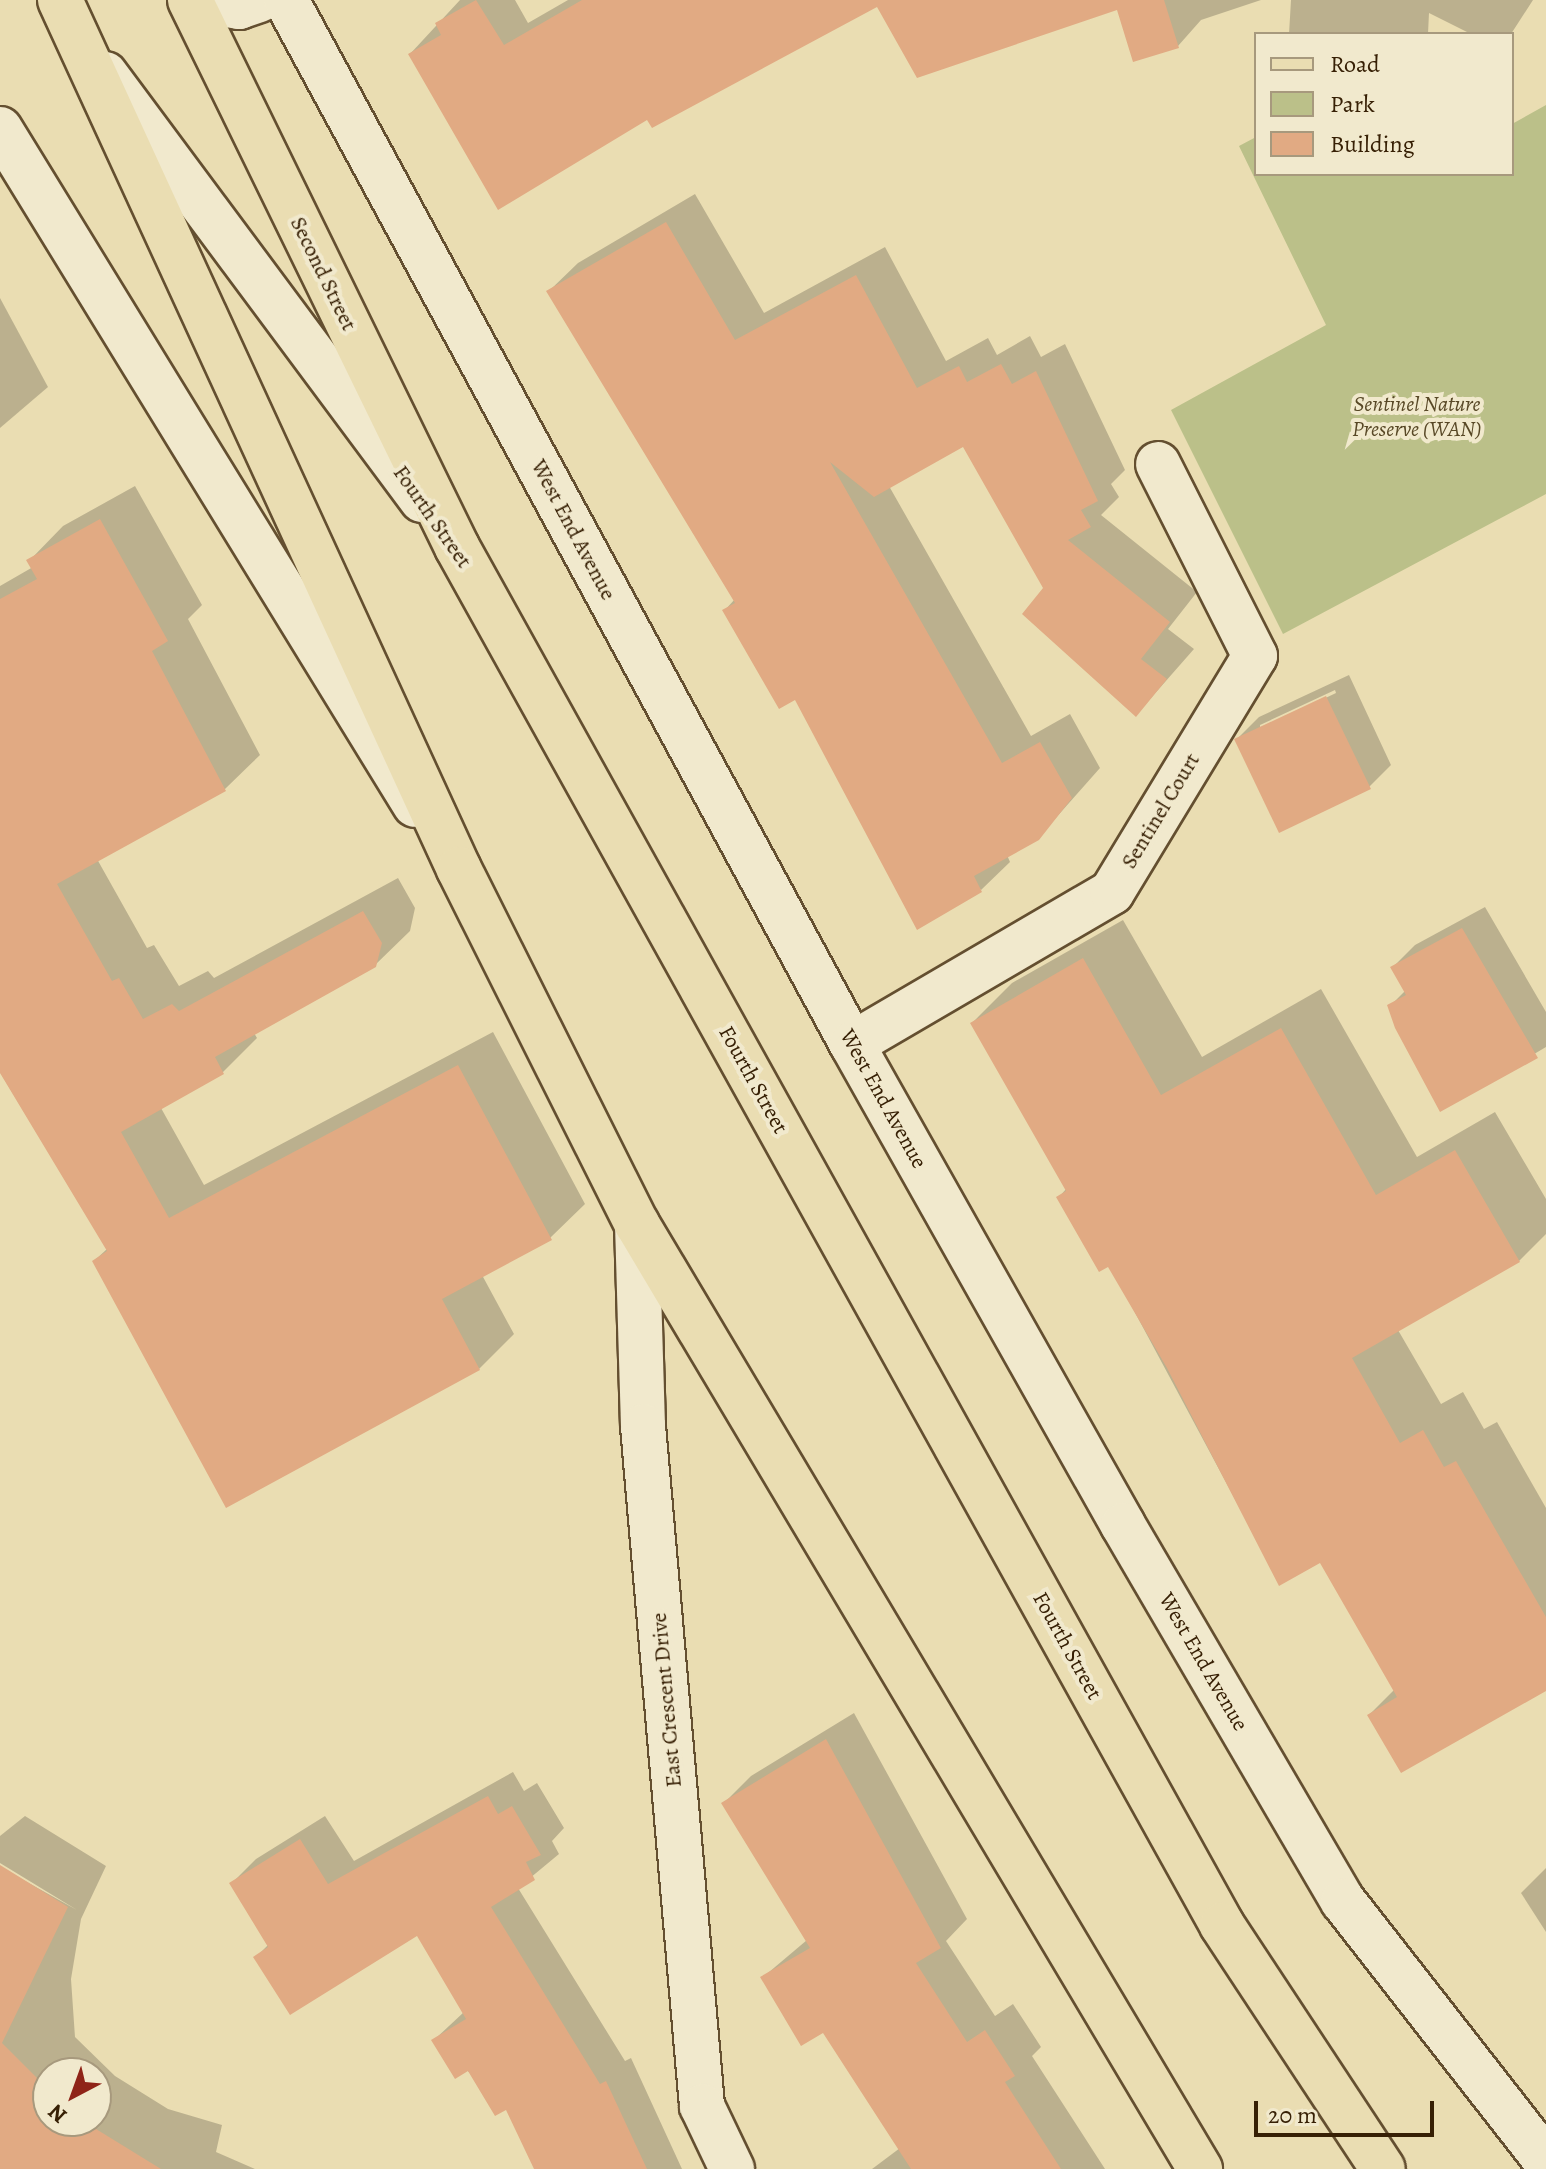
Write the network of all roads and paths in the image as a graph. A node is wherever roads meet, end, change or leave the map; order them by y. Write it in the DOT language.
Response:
graph roads {
  1 [pos="190,0"];
  2 [pos="198,0"];
  3 [pos="259,0"];
  4 [pos="286,0"];
  5 [pos="59,9"];
  6 [pos="0,129"];
  7 [pos="1158,464"];
  8 [pos="457,547"];
  9 [pos="459,869"];
  10 [pos="852,1044"];
  11 [pos="637,1224"];
  12 [pos="1539,2161"];
  13 [pos="732,2169"];
  14 [pos="1200,2169"];
  15 [pos="1383,2169"];
  1 -- 8 [label="main road, Second Street"];
  2 -- 3 [label="street"];
  4 -- 10 [label="street, West End Avenue"];
  5 -- 8 [label="street, Fourth Street"];
  5 -- 9 [label="main road, Fourth Street"];
  6 -- 9 [label="street, Fourth Street"];
  7 -- 10 [label="street, Sentinel Court"];
  8 -- 15 [label="main road, Fourth Street"];
  9 -- 11 [label="main road, Fourth Street"];
  10 -- 12 [label="street, West End Avenue"];
  11 -- 13 [label="street, East Crescent Drive"];
  11 -- 14 [label="main road, Fourth Street"];
}
